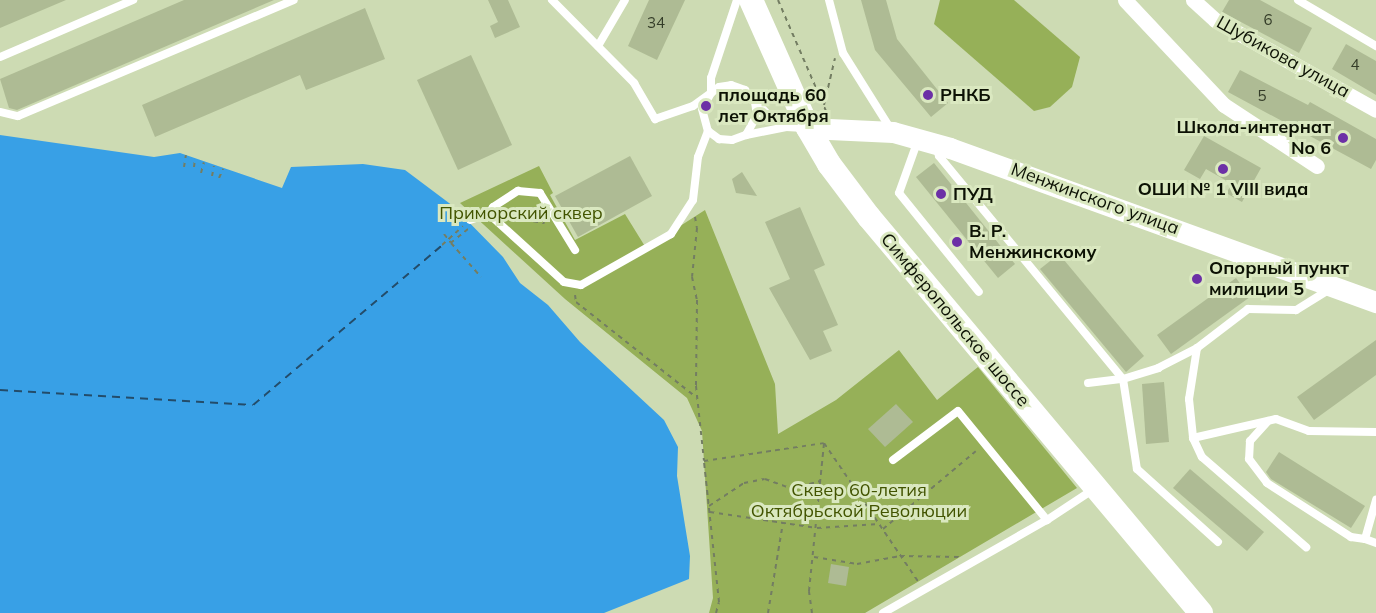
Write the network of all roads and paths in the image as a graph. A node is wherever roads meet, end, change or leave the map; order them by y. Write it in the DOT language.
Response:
graph roads {
  1 [pos="133,0"];
  2 [pos="294,0"];
  3 [pos="552,0"];
  4 [pos="625,0"];
  5 [pos="737,0"];
  6 [pos="752,0"];
  7 [pos="778,0"];
  8 [pos="829,0"];
  9 [pos="1125,0"];
  10 [pos="1298,0"];
  11 [pos="1197,2"];
  12 [pos="841,45"];
  13 [pos="598,46"];
  14 [pos="1376,46"];
  15 [pos="0,57"];
  16 [pos="711,93"];
  17 [pos="754,102"];
  18 [pos="824,105"];
  19 [pos="1376,110"];
  20 [pos="0,112"];
  21 [pos="797,127"];
  22 [pos="832,128"];
  23 [pos="708,131"];
  24 [pos="893,132"];
  25 [pos="747,135"];
  26 [pos="928,141"];
  27 [pos="186,155"];
  28 [pos="195,159"];
  29 [pos="204,162"];
  30 [pos="214,166"];
  31 [pos="1317,166"];
  32 [pos="184,167"];
  33 [pos="194,167"];
  34 [pos="223,169"];
  35 [pos="201,173"];
  36 [pos="212,176"];
  37 [pos="219,178"];
  38 [pos="693,200"];
  39 [pos="489,214"];
  40 [pos="471,223"];
  41 [pos="560,225"];
  42 [pos="444,234"];
  43 [pos="451,243"];
  44 [pos="442,245"];
  45 [pos="575,250"];
  46 [pos="481,277"];
  47 [pos="573,286"];
  48 [pos="1333,287"];
  49 [pos="979,292"];
  50 [pos="1376,302"];
  51 [pos="1197,348"];
  52 [pos="1123,380"];
  53 [pos="1088,383"];
  54 [pos="697,399"];
  55 [pos="1269,420"];
  56 [pos="1376,432"];
  57 [pos="1193,438"];
  58 [pos="824,442"];
  59 [pos="986,443"];
  60 [pos="893,460"];
  61 [pos="704,461"];
  62 [pos="821,480"];
  63 [pos="1095,488"];
  64 [pos="1376,500"];
  65 [pos="709,506"];
  66 [pos="710,512"];
  67 [pos="1047,520"];
  68 [pos="783,522"];
  69 [pos="879,524"];
  70 [pos="817,528"];
  71 [pos="883,529"];
  72 [pos="1365,539"];
  73 [pos="1218,542"];
  74 [pos="1376,543"];
  75 [pos="1306,547"];
  76 [pos="814,556"];
  77 [pos="900,556"];
  78 [pos="981,558"];
  79 [pos="924,590"];
  80 [pos="1194,609"];
  81 [pos="716,613"];
  82 [pos="768,613"];
  83 [pos="812,613"];
  84 [pos="883,613"];
  1 -- 15 [label="lane"];
  2 -- 20 [label="lane"];
  3 -- 13 [label="lane"];
  4 -- 13 [label="lane"];
  5 -- 16 [label="lane"];
  6 -- 21 [label="main road, Симферопольское шоссе"];
  7 -- 18 [label="path"];
  8 -- 12 [label="lane"];
  9 -- 31 [label="street"];
  10 -- 14 [label="lane"];
  11 -- 19 [label="street, Шубикова улица"];
  12 -- 18 [label="path"];
  12 -- 24 [label="lane"];
  13 -- 16 [label="lane"];
  16 -- 17 [label="lane"];
  16 -- 23 [label="lane"];
  17 -- 21 [label="lane"];
  17 -- 25 [label="lane"];
  18 -- 22 [label="path"];
  21 -- 22 [label="street, Менжинского улица"];
  21 -- 25 [label="lane"];
  21 -- 63 [label="main road, Симферопольское шоссе"];
  22 -- 24 [label="street, Менжинского улица"];
  23 -- 25 [label="lane"];
  23 -- 38 [label="lane"];
  24 -- 26 [label="street, Менжинского улица"];
  26 -- 48 [label="street, Менжинского улица"];
  26 -- 49 [label="lane"];
  26 -- 52 [label="lane"];
  27 -- 32 [label="path"];
  28 -- 33 [label="path"];
  29 -- 35 [label="path"];
  30 -- 36 [label="path"];
  34 -- 37 [label="path"];
  38 -- 47 [label="lane"];
  38 -- 54 [label="path"];
  39 -- 40 [label="lane"];
  39 -- 41 [label="path"];
  39 -- 41 [label="lane"];
  39 -- 47 [label="lane"];
  40 -- 43 [label="path"];
  40 -- 44 [label="path"];
  41 -- 45 [label="lane"];
  42 -- 43 [label="path"];
  43 -- 46 [label="path"];
  47 -- 54 [label="path"];
  48 -- 50 [label="street, Менжинского улица"];
  48 -- 51 [label="lane"];
  51 -- 52 [label="lane"];
  51 -- 57 [label="lane"];
  52 -- 53 [label="lane"];
  52 -- 73 [label="lane"];
  54 -- 61 [label="path"];
  55 -- 56 [label="lane"];
  55 -- 57 [label="lane"];
  55 -- 72 [label="lane"];
  57 -- 75 [label="lane"];
  58 -- 61 [label="path"];
  58 -- 62 [label="path"];
  58 -- 69 [label="path"];
  59 -- 60 [label="lane"];
  59 -- 67 [label="lane"];
  59 -- 71 [label="path"];
  61 -- 65 [label="path"];
  62 -- 65 [label="path"];
  62 -- 70 [label="path"];
  63 -- 67 [label="lane"];
  63 -- 80 [label="main road, Симферопольское шоссе"];
  64 -- 72 [label="lane"];
  65 -- 66 [label="path"];
  66 -- 68 [label="path"];
  66 -- 81 [label="path"];
  67 -- 78 [label="lane"];
  68 -- 70 [label="path"];
  68 -- 82 [label="path"];
  69 -- 70 [label="path"];
  69 -- 71 [label="path"];
  70 -- 76 [label="path"];
  71 -- 77 [label="path"];
  72 -- 74 [label="lane"];
  76 -- 77 [label="path"];
  76 -- 83 [label="path"];
  77 -- 78 [label="path"];
  77 -- 79 [label="path"];
  78 -- 79 [label="lane"];
  79 -- 84 [label="lane"];
}
